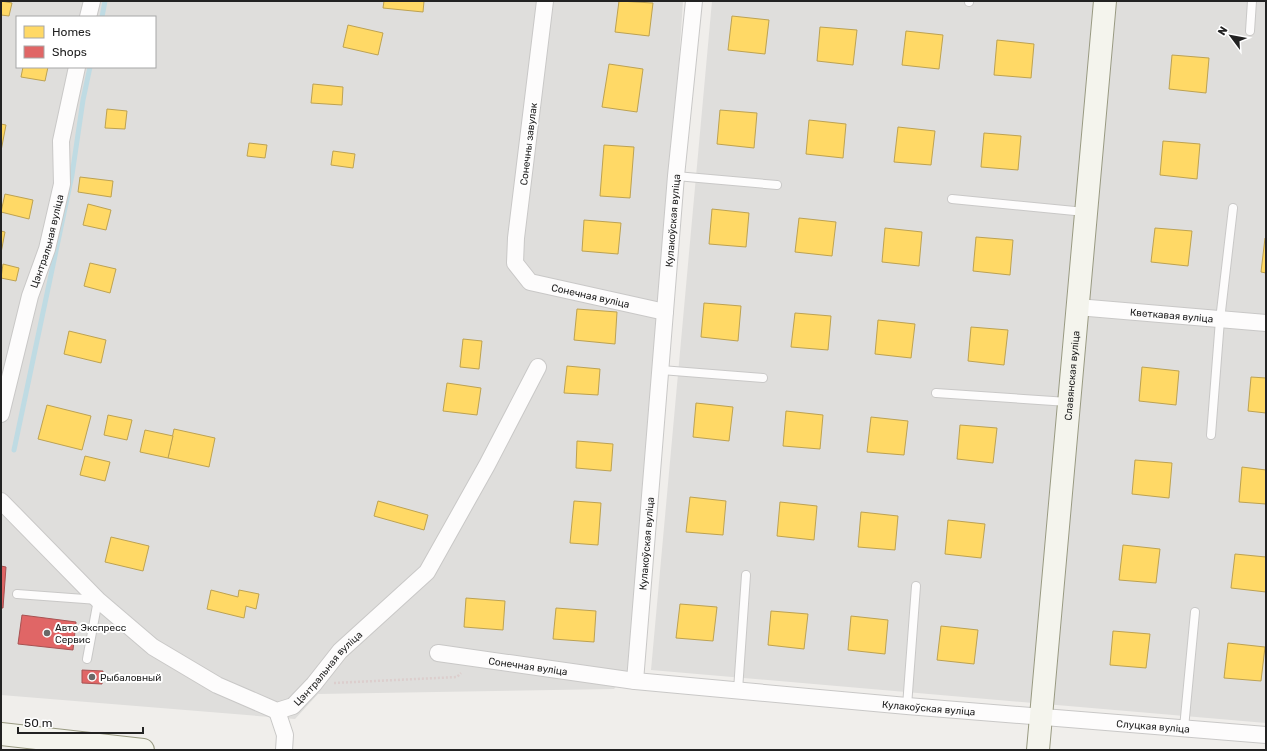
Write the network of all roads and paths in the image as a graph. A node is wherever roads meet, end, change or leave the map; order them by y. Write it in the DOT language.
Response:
graph roads {
  1 [pos="92,1"];
  2 [pos="545,1"];
  3 [pos="694,1"];
  4 [pos="1105,1"];
  5 [pos="1252,1"];
  6 [pos="88,16"];
  7 [pos="1250,31"];
  8 [pos="77,68"];
  9 [pos="676,176"];
  10 [pos="778,185"];
  11 [pos="952,199"];
  12 [pos="1233,208"];
  13 [pos="1087,212"];
  14 [pos="530,282"];
  15 [pos="1077,307"];
  16 [pos="658,310"];
  17 [pos="1220,320"];
  18 [pos="1266,323"];
  19 [pos="538,367"];
  20 [pos="661,370"];
  21 [pos="763,378"];
  22 [pos="936,393"];
  23 [pos="1068,402"];
  24 [pos="1,414"];
  25 [pos="1211,435"];
  26 [pos="1,501"];
  27 [pos="746,575"];
  28 [pos="916,586"];
  29 [pos="17,594"];
  30 [pos="98,600"];
  31 [pos="1195,612"];
  32 [pos="438,653"];
  33 [pos="476,658"];
  34 [pos="87,659"];
  35 [pos="635,681"];
  36 [pos="314,684"];
  37 [pos="738,690"];
  38 [pos="907,706"];
  39 [pos="277,711"];
  40 [pos="1041,717"];
  41 [pos="1184,728"];
  42 [pos="1,734"];
  43 [pos="1266,735"];
  44 [pos="143,750"];
  45 [pos="284,750"];
  46 [pos="1038,750"];
  1 -- 6 [label="street"];
  2 -- 14 [label="street, Сонечны завулак"];
  3 -- 9 [label="street, Кулакоўская вуліца"];
  4 -- 13 [label="street, Славянская вуліца"];
  5 -- 7 [label="lane"];
  8 -- 24 [label="street, Цэнтральная вуліца"];
  9 -- 10 [label="lane"];
  9 -- 16 [label="street, Кулакоўская вуліца"];
  11 -- 13 [label="lane"];
  12 -- 17 [label="lane"];
  13 -- 15 [label="street, Славянская вуліца"];
  14 -- 16 [label="street, Сонечная вуліца"];
  15 -- 17 [label="street, Кветкавая вуліца"];
  15 -- 23 [label="street, Славянская вуліца"];
  16 -- 20 [label="street, Кулакоўская вуліца"];
  17 -- 18 [label="street, Кветкавая вуліца"];
  17 -- 25 [label="lane"];
  19 -- 36 [label="street, Цэнтральная вуліца"];
  20 -- 21 [label="lane"];
  20 -- 35 [label="street, Кулакоўская вуліца"];
  22 -- 23 [label="lane"];
  23 -- 40 [label="street, Славянская вуліца"];
  26 -- 30 [label="street"];
  27 -- 37 [label="lane"];
  28 -- 38 [label="lane"];
  29 -- 30 [label="lane"];
  30 -- 34 [label="lane"];
  30 -- 39 [label="street"];
  31 -- 41 [label="lane"];
  32 -- 33 [label="street, Сонечная вуліца"];
  33 -- 35 [label="street, Сонечная вуліца"];
  33 -- 36 [label="path"];
  35 -- 37 [label="street, Кулакоўская вуліца"];
  36 -- 39 [label="street, Цэнтральная вуліца"];
  37 -- 38 [label="street, Кулакоўская вуліца"];
  38 -- 40 [label="street, Кулакоўская вуліца"];
  39 -- 45 [label="street"];
  40 -- 41 [label="street, Слуцкая вуліца"];
  40 -- 46 [label="street, Славянская вуліца"];
  41 -- 43 [label="street, Слуцкая вуліца"];
  42 -- 44 [label="street"];
}
